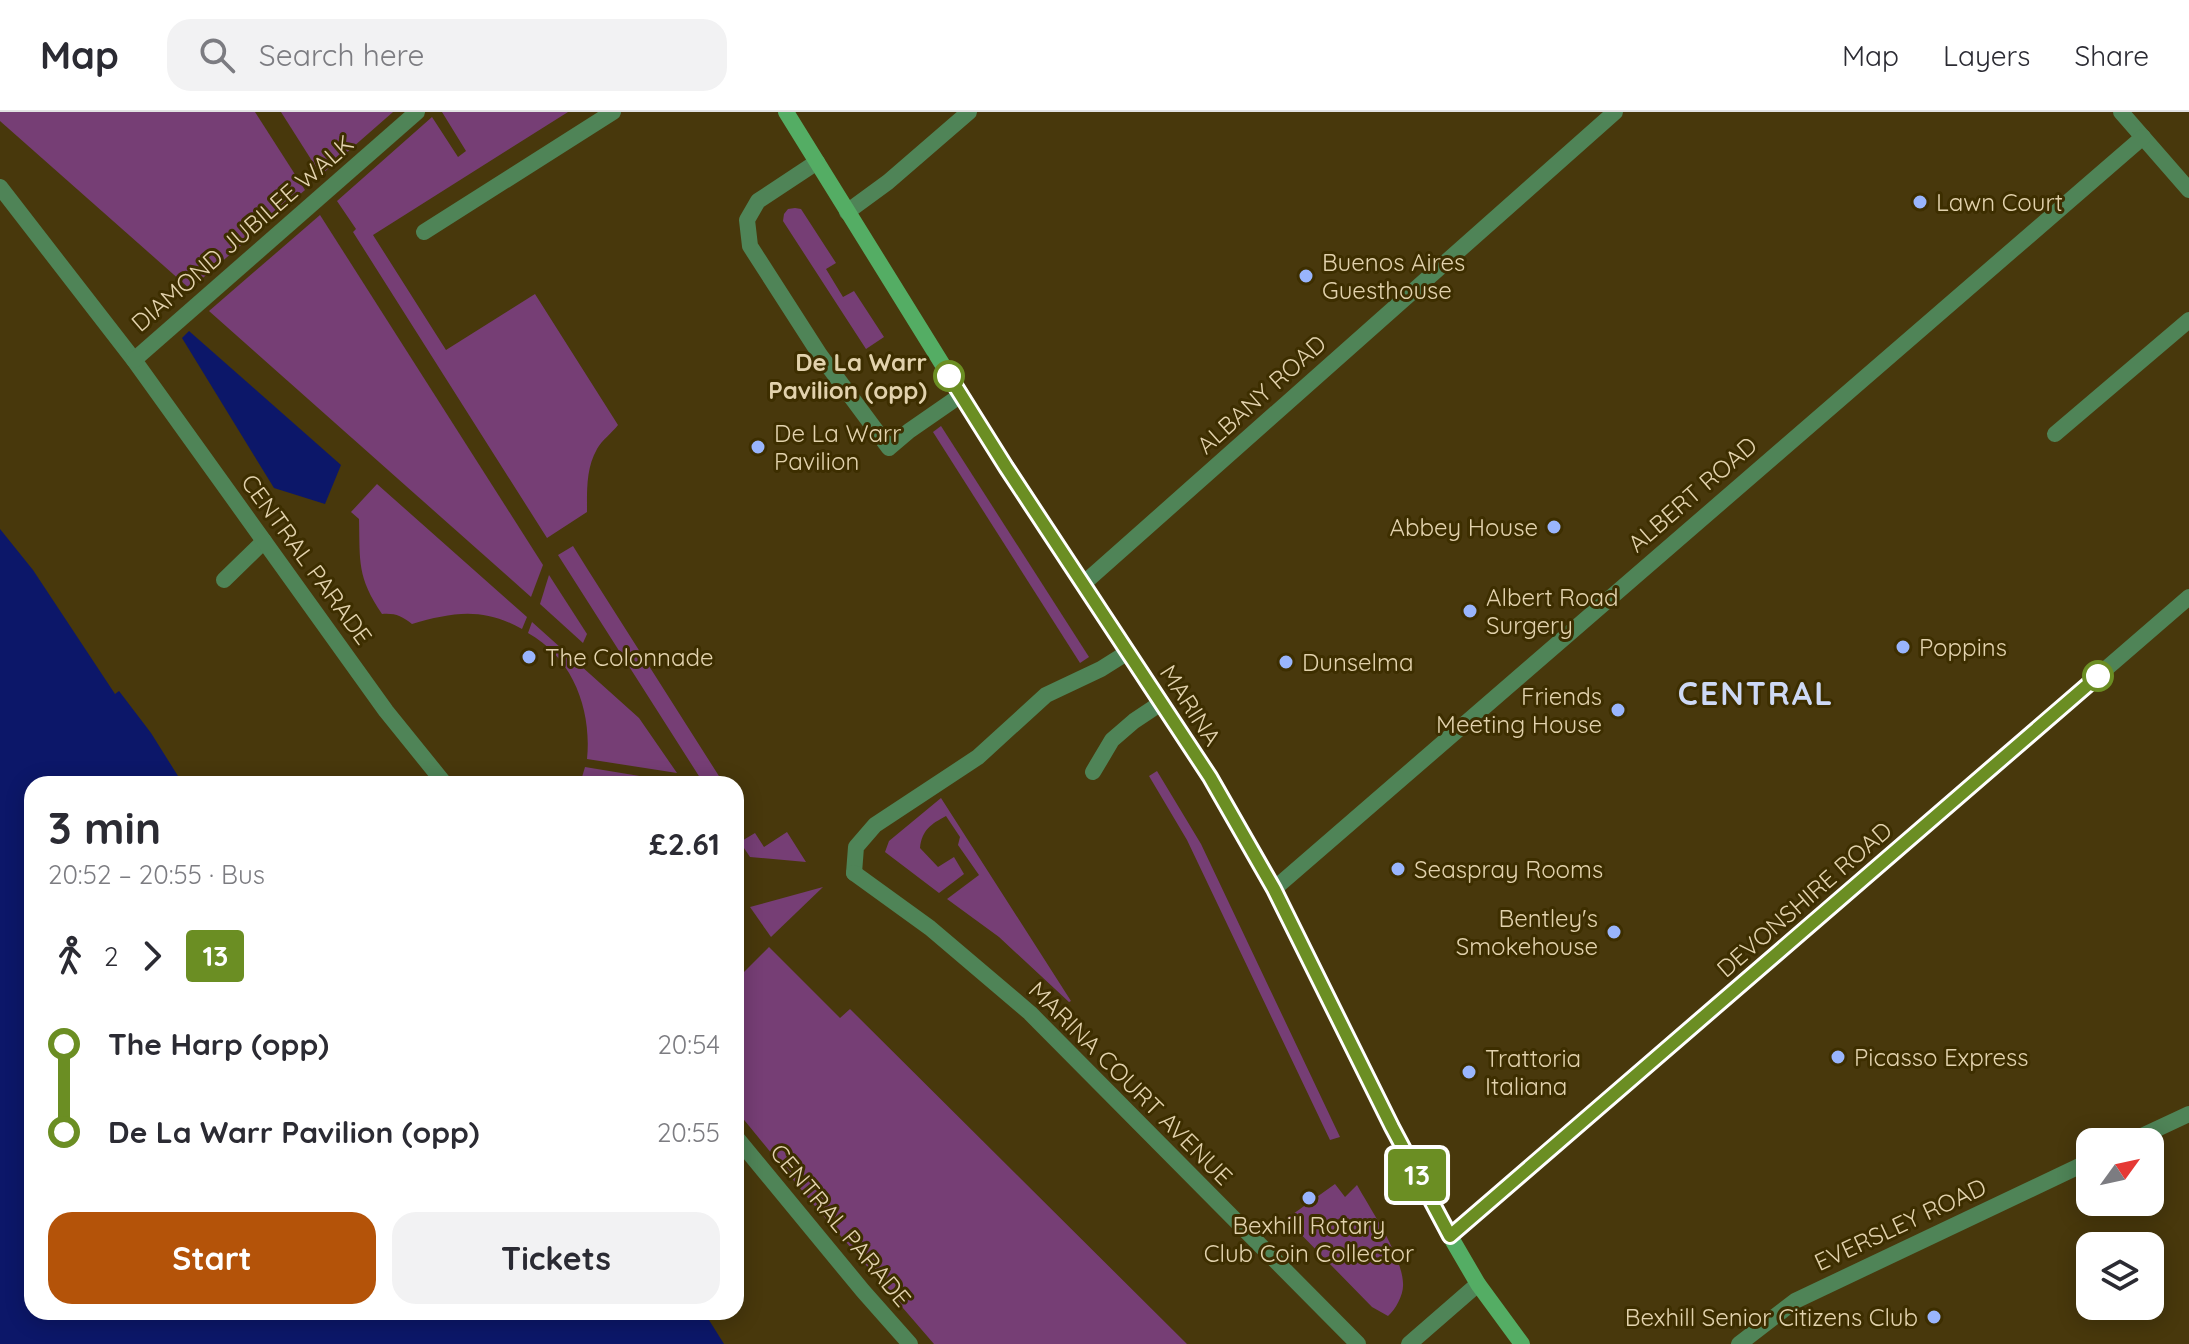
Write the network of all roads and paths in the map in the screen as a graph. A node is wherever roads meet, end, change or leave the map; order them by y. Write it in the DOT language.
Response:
graph roads {
  1 [pos="417,112"];
  2 [pos="613,112"];
  3 [pos="786,112"];
  4 [pos="969,112"];
  5 [pos="1615,112"];
  6 [pos="2121,112"];
  7 [pos="2143,137"];
  8 [pos="817,162"];
  9 [pos="0,187"];
  10 [pos="2189,190"];
  11 [pos="847,212"];
  12 [pos="424,232"];
  13 [pos="2189,320"];
  14 [pos="134,360"];
  15 [pos="961,395"];
  16 [pos="2055,434"];
  17 [pos="264,541"];
  18 [pos="224,580"];
  19 [pos="1083,584"];
  20 [pos="2189,597"];
  21 [pos="1128,652"];
  22 [pos="1161,703"];
  23 [pos="1093,772"];
  24 [pos="439,776"];
  25 [pos="1274,889"];
  26 [pos="2189,1114"];
  27 [pos="2159,1128"];
  28 [pos="744,1147"];
  29 [pos="2076,1168"];
  30 [pos="1450,1236"];
  31 [pos="1478,1284"];
  32 [pos="910,1344"];
  33 [pos="1358,1344"];
  34 [pos="1409,1344"];
  35 [pos="1522,1344"];
  36 [pos="1739,1344"];
  1 -- 14 [label="street, DIAMOND JUBILEE WALK"];
  2 -- 12 [label="street"];
  3 -- 8 [label="main road, MARINA"];
  4 -- 11 [label="street"];
  5 -- 19 [label="street, ALBANY ROAD"];
  6 -- 7 [label="street"];
  7 -- 10 [label="street"];
  7 -- 25 [label="street, ALBERT ROAD"];
  8 -- 11 [label="main road, MARINA"];
  8 -- 15 [label="street"];
  9 -- 14 [label="street, CENTRAL PARADE"];
  11 -- 15 [label="main road, MARINA"];
  13 -- 16 [label="street"];
  14 -- 17 [label="street, CENTRAL PARADE"];
  15 -- 19 [label="main road, MARINA"];
  17 -- 18 [label="street"];
  17 -- 24 [label="street, CENTRAL PARADE"];
  19 -- 21 [label="main road, MARINA"];
  20 -- 30 [label="street, DEVONSHIRE ROAD"];
  21 -- 22 [label="main road, MARINA"];
  21 -- 33 [label="street, MARINA COURT AVENUE"];
  22 -- 23 [label="street"];
  22 -- 25 [label="main road, MARINA"];
  25 -- 30 [label="main road, MARINA"];
  26 -- 27 [label="street"];
  28 -- 32 [label="street, CENTRAL PARADE"];
  29 -- 36 [label="street, EVERSLEY ROAD"];
  30 -- 31 [label="main road, MARINA"];
  31 -- 34 [label="street"];
  31 -- 35 [label="main road, MARINA"];
}
